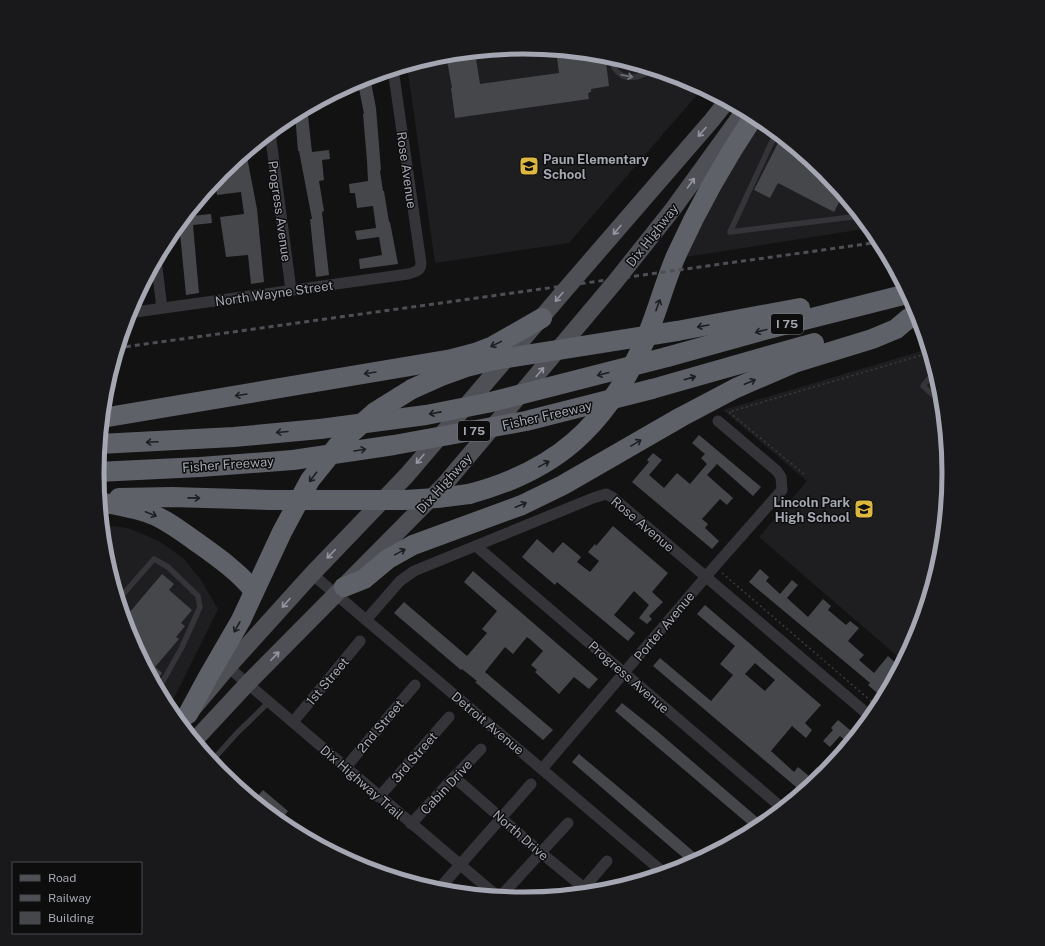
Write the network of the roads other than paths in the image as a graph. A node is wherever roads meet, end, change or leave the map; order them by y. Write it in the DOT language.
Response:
graph roads {
  1 [pos="613,64"];
  2 [pos="647,73"];
  3 [pos="394,74"];
  4 [pos="724,106"];
  5 [pos="741,116"];
  6 [pos="750,122"];
  7 [pos="271,138"];
  8 [pos="774,138"];
  9 [pos="854,217"];
  10 [pos="157,269"];
  11 [pos="419,270"];
  12 [pos="291,290"];
  13 [pos="900,292"];
  14 [pos="901,295"];
  15 [pos="162,308"];
  16 [pos="136,312"];
  17 [pos="912,317"];
  18 [pos="542,318"];
  19 [pos="912,318"];
  20 [pos="930,377"];
  21 [pos="934,396"];
  22 [pos="107,417"];
  23 [pos="718,420"];
  24 [pos="104,444"];
  25 [pos="104,472"];
  26 [pos="104,498"];
  27 [pos="104,503"];
  28 [pos="476,546"];
  29 [pos="312,574"];
  30 [pos="706,577"];
  31 [pos="340,591"];
  32 [pos="254,592"];
  33 [pos="122,595"];
  34 [pos="366,620"];
  35 [pos="360,641"];
  36 [pos="228,667"];
  37 [pos="624,673"];
  38 [pos="248,683"];
  39 [pos="161,684"];
  40 [pos="415,685"];
  41 [pos="270,702"];
  42 [pos="866,713"];
  43 [pos="448,717"];
  44 [pos="184,719"];
  45 [pos="293,722"];
  46 [pos="197,737"];
  47 [pos="481,750"];
  48 [pos="215,757"];
  49 [pos="346,767"];
  50 [pos="542,769"];
  51 [pos="454,777"];
  52 [pos="531,784"];
  53 [pos="379,797"];
  54 [pos="778,805"];
  55 [pos="501,818"];
  56 [pos="411,824"];
  57 [pos="568,824"];
  58 [pos="540,852"];
  59 [pos="607,861"];
  60 [pos="460,865"];
  61 [pos="659,869"];
  62 [pos="443,884"];
  63 [pos="589,886"];
  64 [pos="583,887"];
  65 [pos="490,890"];
  66 [pos="503,891"];
  1 -- 2 [label="lane, one-way"];
  3 -- 11 [label="street, Rose Avenue"];
  4 -- 18 [label="main road, one-way"];
  31 -- 5 [label="main road, Dix Highway, one-way"];
  26 -- 6 [label="highway, one-way, bridge"];
  7 -- 12 [label="street, Progress Avenue"];
  8 -- 9 [label="lane"];
  10 -- 15 [label="street"];
  11 -- 12 [label="street, North Wayne Street"];
  12 -- 15 [label="street, North Wayne Street"];
  13 -- 32 [label="highway, one-way, bridge"];
  14 -- 24 [label="highway, Fisher Freeway / I 75, one-way, bridge"];
  15 -- 16 [label="street, North Wayne Street"];
  25 -- 17 [label="highway, Fisher Freeway / I 75, one-way, bridge"];
  18 -- 22 [label="highway, one-way"];
  18 -- 29 [label="main road, one-way"];
  31 -- 19 [label="highway, one-way"];
  20 -- 21 [label="lane"];
  23 -- 30 [label="street, Porter Avenue"];
  27 -- 32 [label="highway, one-way"];
  28 -- 30 [label="street, Rose Avenue"];
  28 -- 34 [label="street, Rose Avenue"];
  28 -- 37 [label="street, Progress Avenue"];
  29 -- 31 [label="street, Detroit Avenue"];
  29 -- 36 [label="main road, one-way"];
  30 -- 37 [label="street, Porter Avenue"];
  30 -- 42 [label="street, Rose Avenue"];
  31 -- 34 [label="street, Detroit Avenue"];
  38 -- 31 [label="main road, Dix Highway, one-way"];
  32 -- 44 [label="highway, one-way"];
  33 -- 39 [label="lane"];
  34 -- 50 [label="street, Detroit Avenue"];
  35 -- 45 [label="street, 1st Street"];
  36 -- 38 [label="street, Dix Highway Trail"];
  36 -- 44 [label="main road"];
  37 -- 50 [label="street, Porter Avenue"];
  37 -- 54 [label="street, Progress Avenue"];
  38 -- 41 [label="street, Dix Highway Trail"];
  38 -- 46 [label="main road, Dix Highway"];
  40 -- 49 [label="street, 2nd Street"];
  41 -- 45 [label="street, Dix Highway Trail"];
  41 -- 48 [label="lane"];
  43 -- 53 [label="street, 3rd Street"];
  45 -- 49 [label="street, Dix Highway Trail"];
  47 -- 51 [label="street, Cabin Drive"];
  49 -- 53 [label="street, Dix Highway Trail"];
  50 -- 61 [label="street, Detroit Avenue"];
  51 -- 55 [label="street, North Drive"];
  51 -- 56 [label="street, Cabin Drive"];
  52 -- 55 [label="street"];
  53 -- 56 [label="street, Dix Highway Trail"];
  55 -- 58 [label="street, North Drive"];
  55 -- 60 [label="street"];
  56 -- 60 [label="street, Dix Highway Trail"];
  57 -- 58 [label="street"];
  58 -- 64 [label="street, North Drive"];
  58 -- 66 [label="street"];
  59 -- 63 [label="street"];
  60 -- 62 [label="street"];
  60 -- 65 [label="street, Dix Highway Trail"];
}
